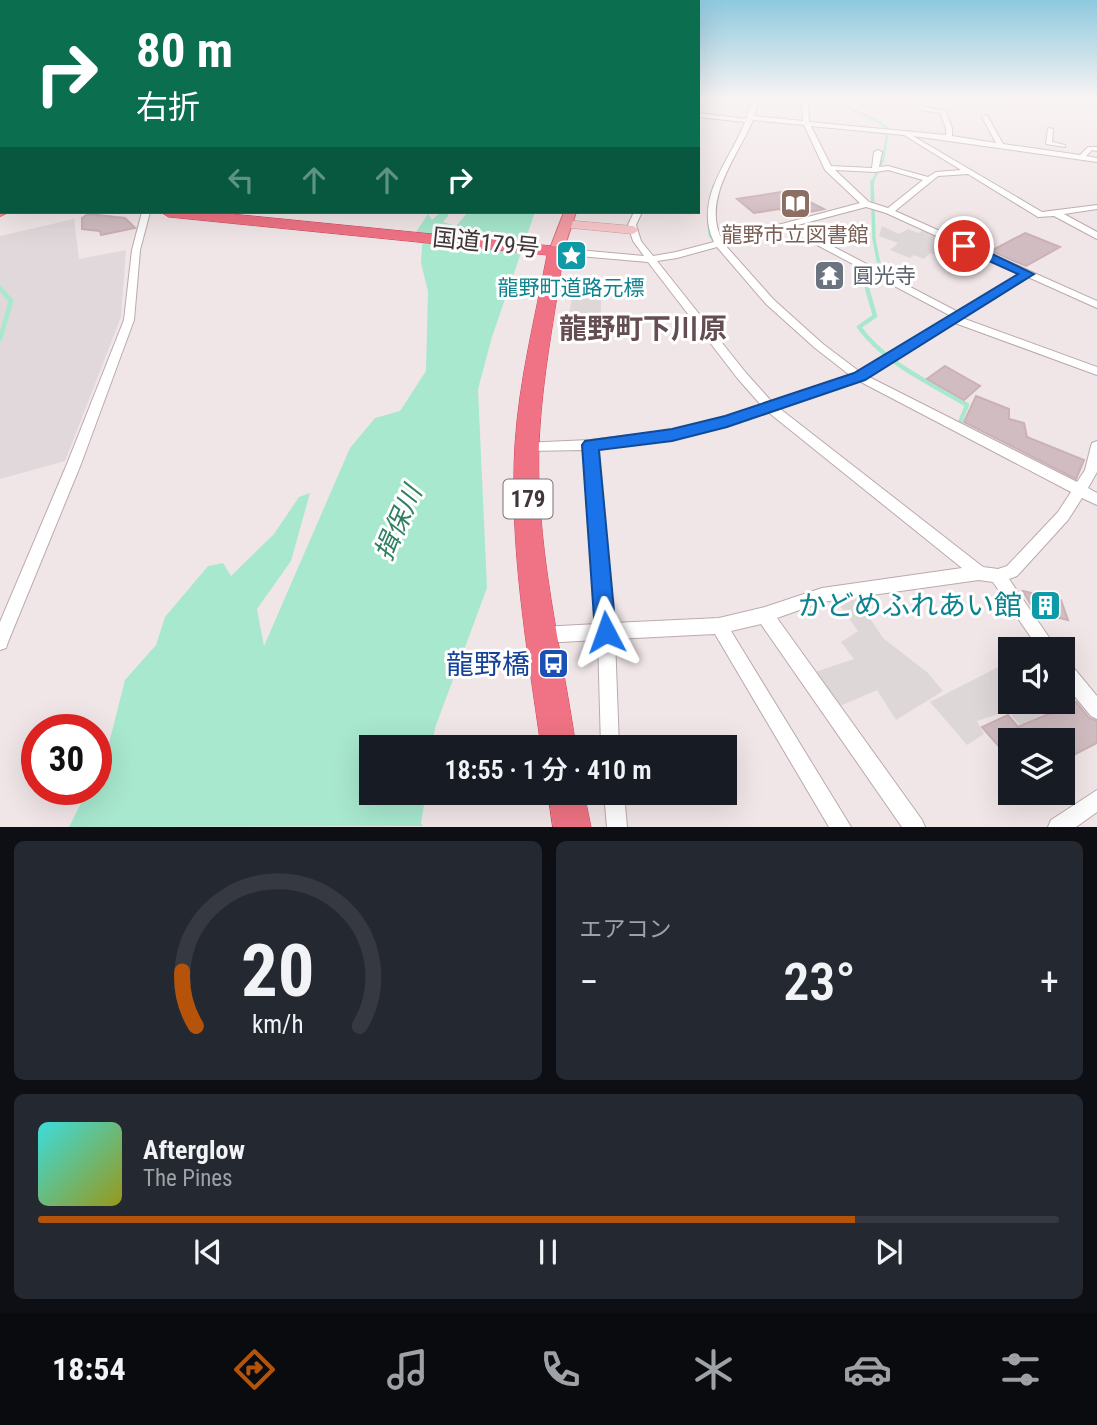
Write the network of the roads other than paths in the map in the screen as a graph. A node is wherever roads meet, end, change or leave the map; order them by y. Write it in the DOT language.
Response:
graph roads {
  1 [pos="742,137"];
  2 [pos="813,137"];
  3 [pos="912,137"];
  4 [pos="944,137"];
  5 [pos="948,137"];
  6 [pos="996,137"];
  7 [pos="1049,137"];
  8 [pos="1000,144"];
  9 [pos="1097,149"];
  10 [pos="878,152"];
  11 [pos="1085,154"];
  12 [pos="1097,160"];
  13 [pos="904,165"];
  14 [pos="828,168"];
  15 [pos="874,170"];
  16 [pos="970,172"];
  17 [pos="936,174"];
  18 [pos="927,179"];
  19 [pos="866,204"];
  20 [pos="1097,207"];
  21 [pos="889,211"];
  22 [pos="1055,213"];
  23 [pos="145,214"];
  24 [pos="196,214"];
  25 [pos="637,214"];
  26 [pos="224,216"];
  27 [pos="567,218"];
  28 [pos="787,226"];
  29 [pos="633,230"];
  30 [pos="1097,236"];
  31 [pos="719,244"];
  32 [pos="545,249"];
  33 [pos="650,259"];
  34 [pos="1027,274"];
  35 [pos="1097,305"];
  36 [pos="956,318"];
  37 [pos="1097,371"];
  38 [pos="860,377"];
  39 [pos="770,407"];
  40 [pos="590,445"];
  41 [pos="527,446"];
  42 [pos="1097,446"];
  43 [pos="1082,486"];
  44 [pos="1097,499"];
  45 [pos="979,573"];
  46 [pos="998,576"];
  47 [pos="765,615"];
  48 [pos="719,626"];
  49 [pos="606,632"];
  50 [pos="541,635"];
  51 [pos="1041,637"];
  52 [pos="0,642"];
  53 [pos="1075,683"];
  54 [pos="1097,710"];
  55 [pos="557,735"];
  56 [pos="610,735"];
  57 [pos="1097,800"];
  58 [pos="568,805"];
  59 [pos="615,805"];
  60 [pos="572,827"];
  61 [pos="617,827"];
  62 [pos="841,827"];
  63 [pos="915,827"];
  64 [pos="1058,827"];
  1 -- 31 [label="street"];
  2 -- 14 [label="street"];
  3 -- 16 [label="street"];
  4 -- 5 [label="street"];
  5 -- 8 [label="street"];
  6 -- 8 [label="street"];
  7 -- 11 [label="street"];
  8 -- 11 [label="street"];
  9 -- 11 [label="street"];
  10 -- 15 [label="street"];
  11 -- 12 [label="street"];
  13 -- 17 [label="street"];
  14 -- 15 [label="street"];
  14 -- 19 [label="street"];
  15 -- 18 [label="street"];
  16 -- 17 [label="street"];
  16 -- 22 [label="street"];
  17 -- 18 [label="street"];
  18 -- 21 [label="street"];
  19 -- 21 [label="street"];
  19 -- 28 [label="street"];
  20 -- 22 [label="street"];
  21 -- 34 [label="street"];
  22 -- 30 [label="street"];
  23 -- 52 [label="street"];
  24 -- 26 [label="highway, 国道179号"];
  25 -- 29 [label="street"];
  26 -- 32 [label="highway, 国道179号"];
  27 -- 29 [label="street"];
  27 -- 32 [label="main road"];
  28 -- 31 [label="street"];
  28 -- 36 [label="street"];
  29 -- 33 [label="street"];
  31 -- 33 [label="street"];
  31 -- 38 [label="street"];
  32 -- 33 [label="street"];
  32 -- 41 [label="highway, 国道179号 / 179"];
  33 -- 39 [label="street"];
  34 -- 35 [label="street"];
  34 -- 36 [label="street"];
  36 -- 37 [label="street"];
  36 -- 38 [label="street"];
  38 -- 39 [label="street"];
  38 -- 43 [label="street"];
  39 -- 40 [label="street"];
  39 -- 45 [label="street"];
  40 -- 41 [label="street"];
  40 -- 49 [label="street"];
  41 -- 50 [label="highway, 国道179号 / 179"];
  42 -- 43 [label="street"];
  43 -- 44 [label="street"];
  43 -- 46 [label="street"];
  45 -- 46 [label="street"];
  45 -- 47 [label="street"];
  46 -- 51 [label="street"];
  47 -- 48 [label="street"];
  47 -- 63 [label="street"];
  48 -- 49 [label="street"];
  48 -- 62 [label="street"];
  49 -- 50 [label="street"];
  49 -- 56 [label="street"];
  50 -- 55 [label="highway, 国道179号 / 179"];
  53 -- 54 [label="street"];
  57 -- 64 [label="street"];
  58 -- 60 [label="highway"];
  59 -- 61 [label="street"];
}
